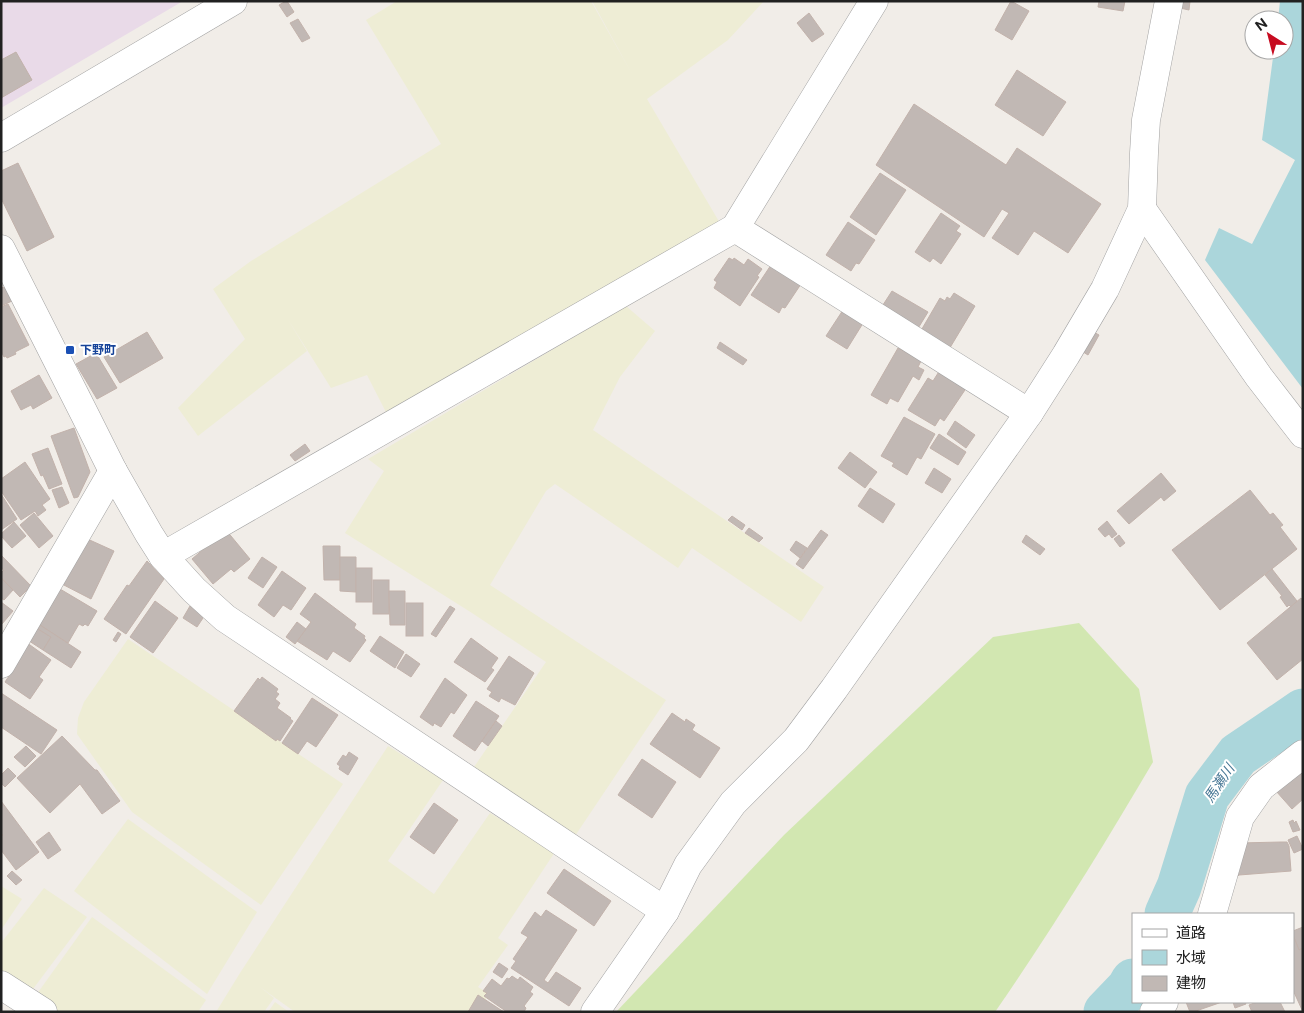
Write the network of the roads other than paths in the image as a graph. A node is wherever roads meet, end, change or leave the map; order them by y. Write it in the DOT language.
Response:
graph roads {
  1 [pos="232,1"];
  2 [pos="874,1"];
  3 [pos="1169,1"];
  4 [pos="1,138"];
  5 [pos="1142,209"];
  6 [pos="735,228"];
  7 [pos="1,249"];
  8 [pos="1029,413"];
  9 [pos="1303,434"];
  10 [pos="113,471"];
  11 [pos="163,556"];
  12 [pos="1,664"];
  13 [pos="1303,754"];
  14 [pos="665,911"];
  15 [pos="1212,913"];
  16 [pos="1,985"];
  17 [pos="1163,1003"];
  18 [pos="43,1012"];
  19 [pos="595,1012"];
  20 [pos="1154,1012"];
  1 -- 4 [label="street"];
  2 -- 6 [label="street"];
  3 -- 5 [label="street"];
  5 -- 8 [label="street"];
  5 -- 9 [label="street"];
  6 -- 8 [label="street"];
  6 -- 11 [label="street"];
  7 -- 10 [label="street"];
  8 -- 14 [label="street"];
  10 -- 11 [label="street"];
  10 -- 12 [label="street"];
  11 -- 14 [label="street"];
  13 -- 15 [label="street"];
  14 -- 19 [label="street"];
  16 -- 18 [label="street"];
  17 -- 20 [label="street"];
}
